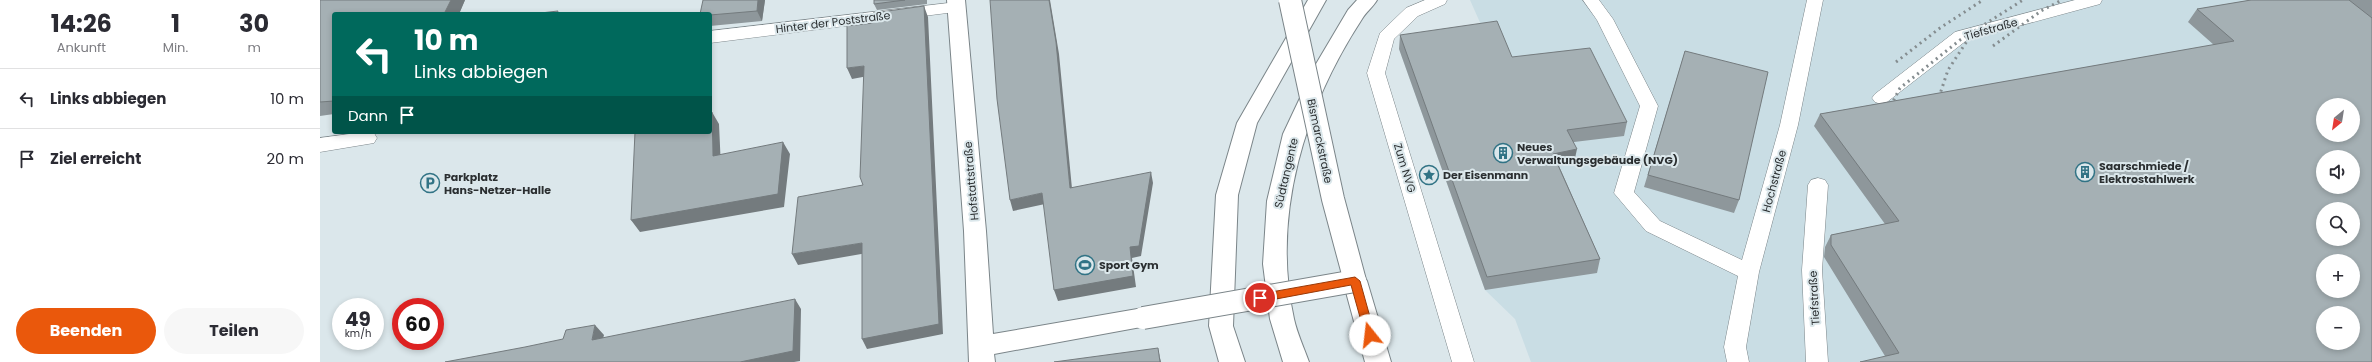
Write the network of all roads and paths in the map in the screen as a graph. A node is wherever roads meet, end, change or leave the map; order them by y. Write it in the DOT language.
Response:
graph roads {
  1 [pos="1290,0"];
  2 [pos="1317,0"];
  3 [pos="1368,0"];
  4 [pos="1439,0"];
  5 [pos="1591,0"];
  6 [pos="1815,0"];
  7 [pos="2094,0"];
  8 [pos="956,3"];
  9 [pos="712,37"];
  10 [pos="1882,98"];
  11 [pos="368,138"];
  12 [pos="320,145"];
  13 [pos="1818,185"];
  14 [pos="1749,272"];
  15 [pos="1355,281"];
  16 [pos="982,354"];
  17 [pos="1232,362"];
  18 [pos="1296,362"];
  19 [pos="1378,362"];
  20 [pos="1463,362"];
  21 [pos="1738,362"];
  22 [pos="1817,362"];
  1 -- 15 [label="main road, Bismarckstraße, bridge"];
  2 -- 17 [label="main road"];
  3 -- 18 [label="main road, Südtangente"];
  4 -- 20 [label="lane, Zum NVG"];
  5 -- 14 [label="lane"];
  6 -- 14 [label="lane, Hochstraße"];
  7 -- 10 [label="lane, Tiefstraße"];
  8 -- 9 [label="lane, Hinter der Poststraße"];
  8 -- 16 [label="main road, Hofstattstraße"];
  11 -- 12 [label="lane"];
  13 -- 22 [label="lane, Tiefstraße"];
  14 -- 21 [label="lane, Hochstraße"];
  15 -- 16 [label="main road, bridge"];
  15 -- 19 [label="main road, Bismarckstraße"];
}
